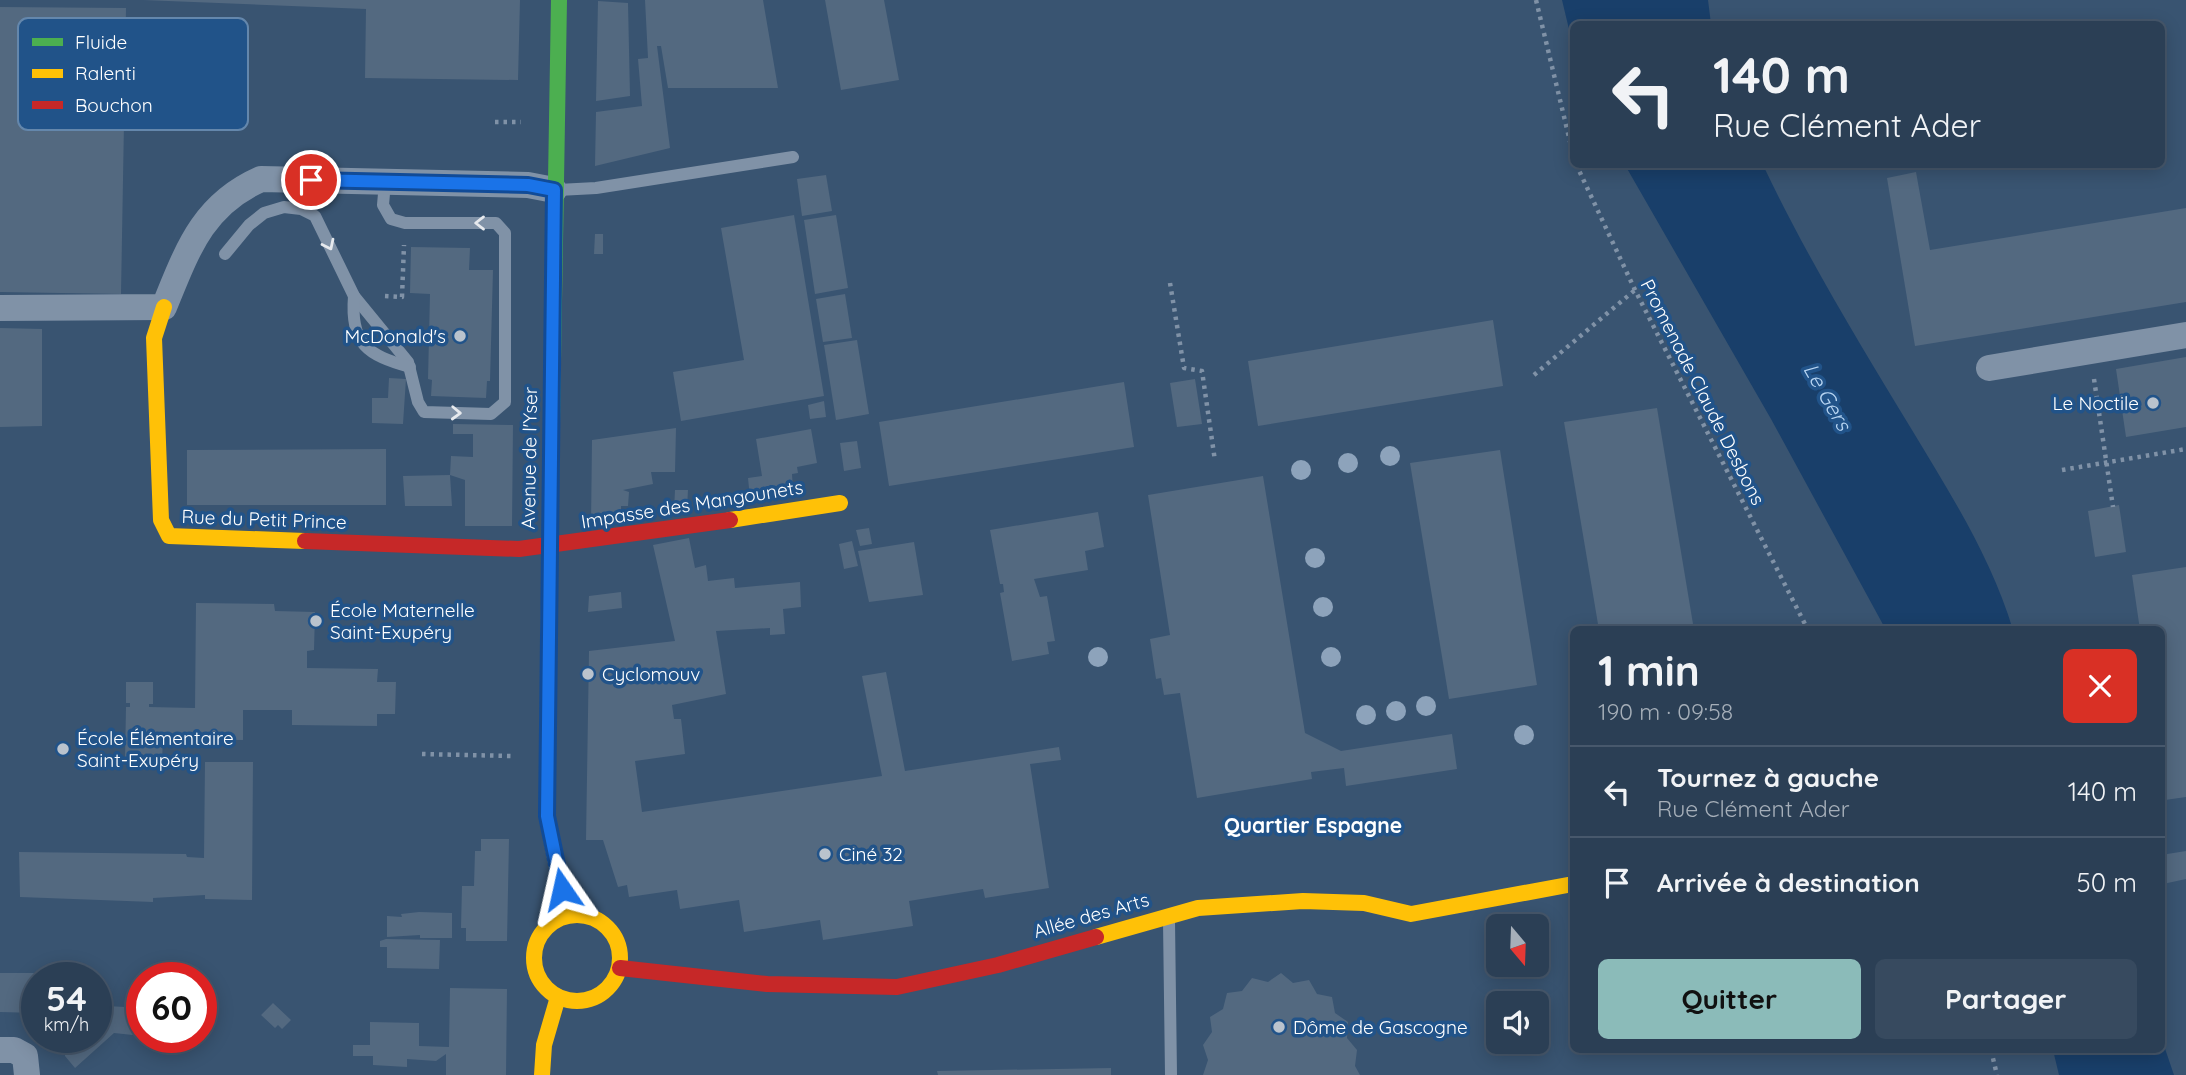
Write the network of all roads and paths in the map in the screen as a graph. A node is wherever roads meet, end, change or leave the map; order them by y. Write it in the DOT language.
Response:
graph roads {
  1 [pos="559,0"];
  2 [pos="1536,0"];
  3 [pos="495,122"];
  4 [pos="522,136"];
  5 [pos="1570,142"];
  6 [pos="793,157"];
  7 [pos="1578,168"];
  8 [pos="385,182"];
  9 [pos="554,190"];
  10 [pos="405,223"];
  11 [pos="225,254"];
  12 [pos="1170,283"];
  13 [pos="1635,289"];
  14 [pos="354,296"];
  15 [pos="164,307"];
  16 [pos="0,308"];
  17 [pos="2186,335"];
  18 [pos="410,367"];
  19 [pos="1989,368"];
  20 [pos="1534,375"];
  21 [pos="2094,383"];
  22 [pos="2186,449"];
  23 [pos="1215,461"];
  24 [pos="2106,463"];
  25 [pos="2062,470"];
  26 [pos="841,502"];
  27 [pos="2113,507"];
  28 [pos="549,547"];
  29 [pos="1806,626"];
  30 [pos="422,754"];
  31 [pos="547,757"];
  32 [pos="1570,885"];
  33 [pos="1169,914"];
  34 [pos="566,915"];
  35 [pos="620,968"];
  36 [pos="558,998"];
  37 [pos="1992,1053"];
  38 [pos="542,1075"];
  39 [pos="1171,1075"];
  40 [pos="1997,1075"];
  1 -- 9 [label="street, Avenue de l'Yser"];
  2 -- 5 [label="path"];
  3 -- 4 [label="path"];
  6 -- 9 [label="lane"];
  7 -- 13 [label="path, Promenade Claude Desbons"];
  8 -- 9 [label="street"];
  8 -- 10 [label="lane"];
  8 -- 15 [label="street"];
  9 -- 28 [label="street, Avenue de l'Yser"];
  10 -- 14 [label="path"];
  18 -- 10 [label="lane, one-way"];
  11 -- 14 [label="lane, one-way"];
  12 -- 23 [label="path"];
  13 -- 20 [label="path"];
  13 -- 29 [label="path, Promenade Claude Desbons"];
  14 -- 18 [label="lane"];
  14 -- 18 [label="lane"];
  15 -- 16 [label="street"];
  15 -- 28 [label="street, Rue du Petit Prince"];
  17 -- 19 [label="street"];
  21 -- 24 [label="path"];
  22 -- 24 [label="path"];
  24 -- 25 [label="path"];
  24 -- 27 [label="path"];
  26 -- 28 [label="street, Impasse des Mangounets"];
  28 -- 31 [label="street, Avenue de l'Yser"];
  30 -- 31 [label="path"];
  31 -- 34 [label="street, Avenue de l'Yser"];
  32 -- 33 [label="street, Allée des Arts"];
  33 -- 35 [label="street, Allée des Arts"];
  33 -- 39 [label="lane"];
  34 -- 35 [label="street"];
  34 -- 36 [label="street"];
  35 -- 36 [label="street"];
  36 -- 38 [label="street"];
  37 -- 40 [label="path"];
}
